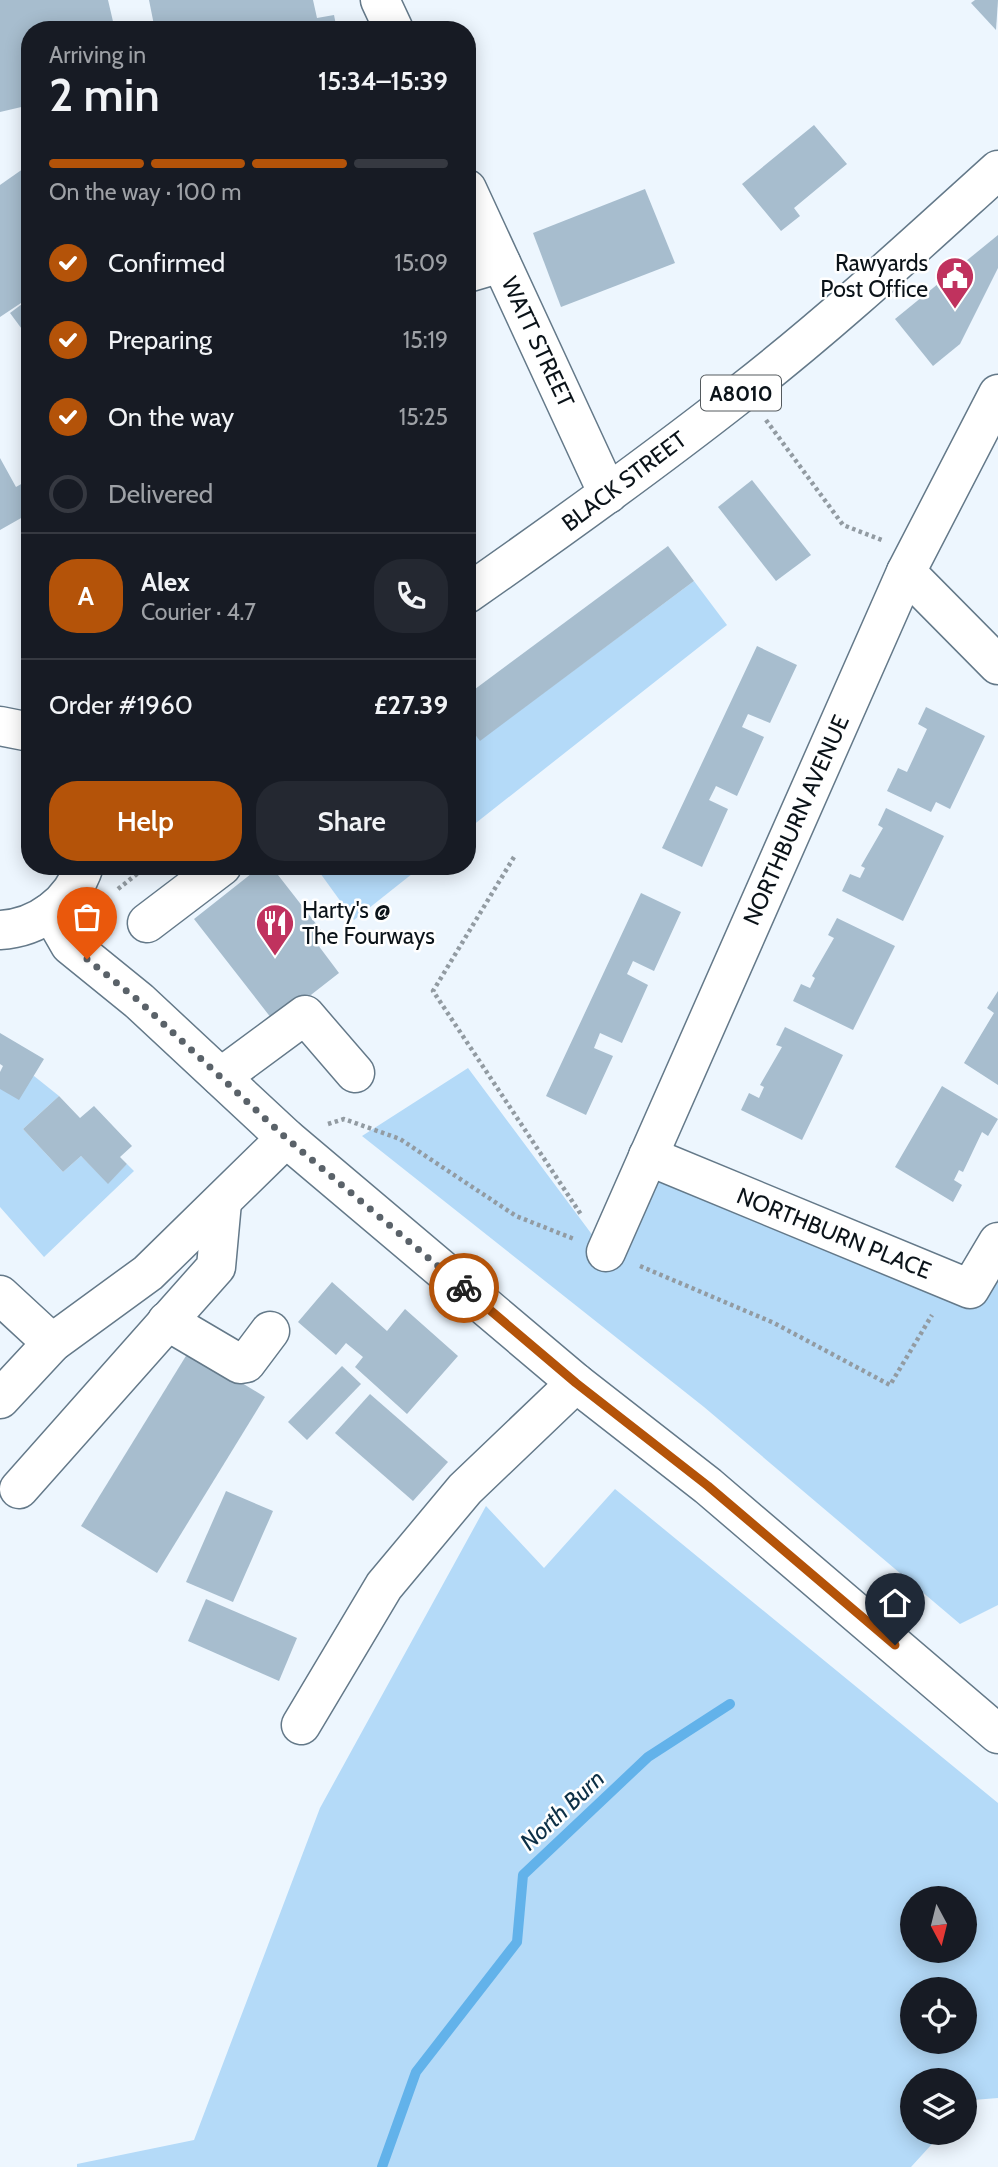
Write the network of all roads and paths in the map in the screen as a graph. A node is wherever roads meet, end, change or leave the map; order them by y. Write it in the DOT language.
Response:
graph roads {
  1 [pos="380,0"];
  2 [pos="390,21"];
  3 [pos="998,170"];
  4 [pos="476,231"];
  5 [pos="484,268"];
  6 [pos="743,391"];
  7 [pos="998,394"];
  8 [pos="608,494"];
  9 [pos="911,562"];
  10 [pos="476,588"];
  11 [pos="998,665"];
  12 [pos="0,726"];
  13 [pos="21,730"];
  14 [pos="514,857"];
  15 [pos="80,875"];
  16 [pos="210,875"];
  17 [pos="51,912"];
  18 [pos="148,923"];
  19 [pos="0,930"];
  20 [pos="355,1073"];
  21 [pos="221,1077"];
  22 [pos="286,1138"];
  23 [pos="648,1156"];
  24 [pos="222,1202"];
  25 [pos="998,1242"];
  26 [pos="606,1252"];
  27 [pos="953,1281"];
  28 [pos="0,1295"];
  29 [pos="167,1321"];
  30 [pos="270,1331"];
  31 [pos="52,1343"];
  32 [pos="576,1383"];
  33 [pos="0,1399"];
  34 [pos="19,1489"];
  35 [pos="301,1725"];
  36 [pos="998,1734"];
  1 -- 2 [label="main road"];
  3 -- 6 [label="main road, BLACK STREET / A8010"];
  4 -- 5 [label="main road, WATT STREET"];
  5 -- 8 [label="main road, WATT STREET"];
  6 -- 8 [label="main road, BLACK STREET / A8010"];
  6 -- 9 [label="path"];
  7 -- 9 [label="main road, NORTHBURN AVENUE"];
  8 -- 10 [label="main road, BLACK STREET / A8010"];
  9 -- 11 [label="main road"];
  9 -- 23 [label="main road, NORTHBURN AVENUE"];
  12 -- 13 [label="main road"];
  14 -- 26 [label="path"];
  15 -- 17 [label="main road"];
  16 -- 18 [label="main road"];
  17 -- 19 [label="main road"];
  17 -- 21 [label="main road"];
  20 -- 21 [label="main road"];
  21 -- 22 [label="main road"];
  22 -- 24 [label="main road"];
  22 -- 26 [label="path"];
  22 -- 32 [label="main road"];
  23 -- 26 [label="main road, NORTHBURN AVENUE"];
  23 -- 27 [label="main road, NORTHBURN PLACE"];
  24 -- 29 [label="main road"];
  24 -- 31 [label="main road"];
  25 -- 27 [label="main road, NORTHBURN PLACE"];
  26 -- 27 [label="path"];
  28 -- 31 [label="main road"];
  29 -- 30 [label="main road"];
  29 -- 34 [label="main road"];
  31 -- 33 [label="main road"];
  32 -- 35 [label="main road"];
  32 -- 36 [label="main road"];
}
